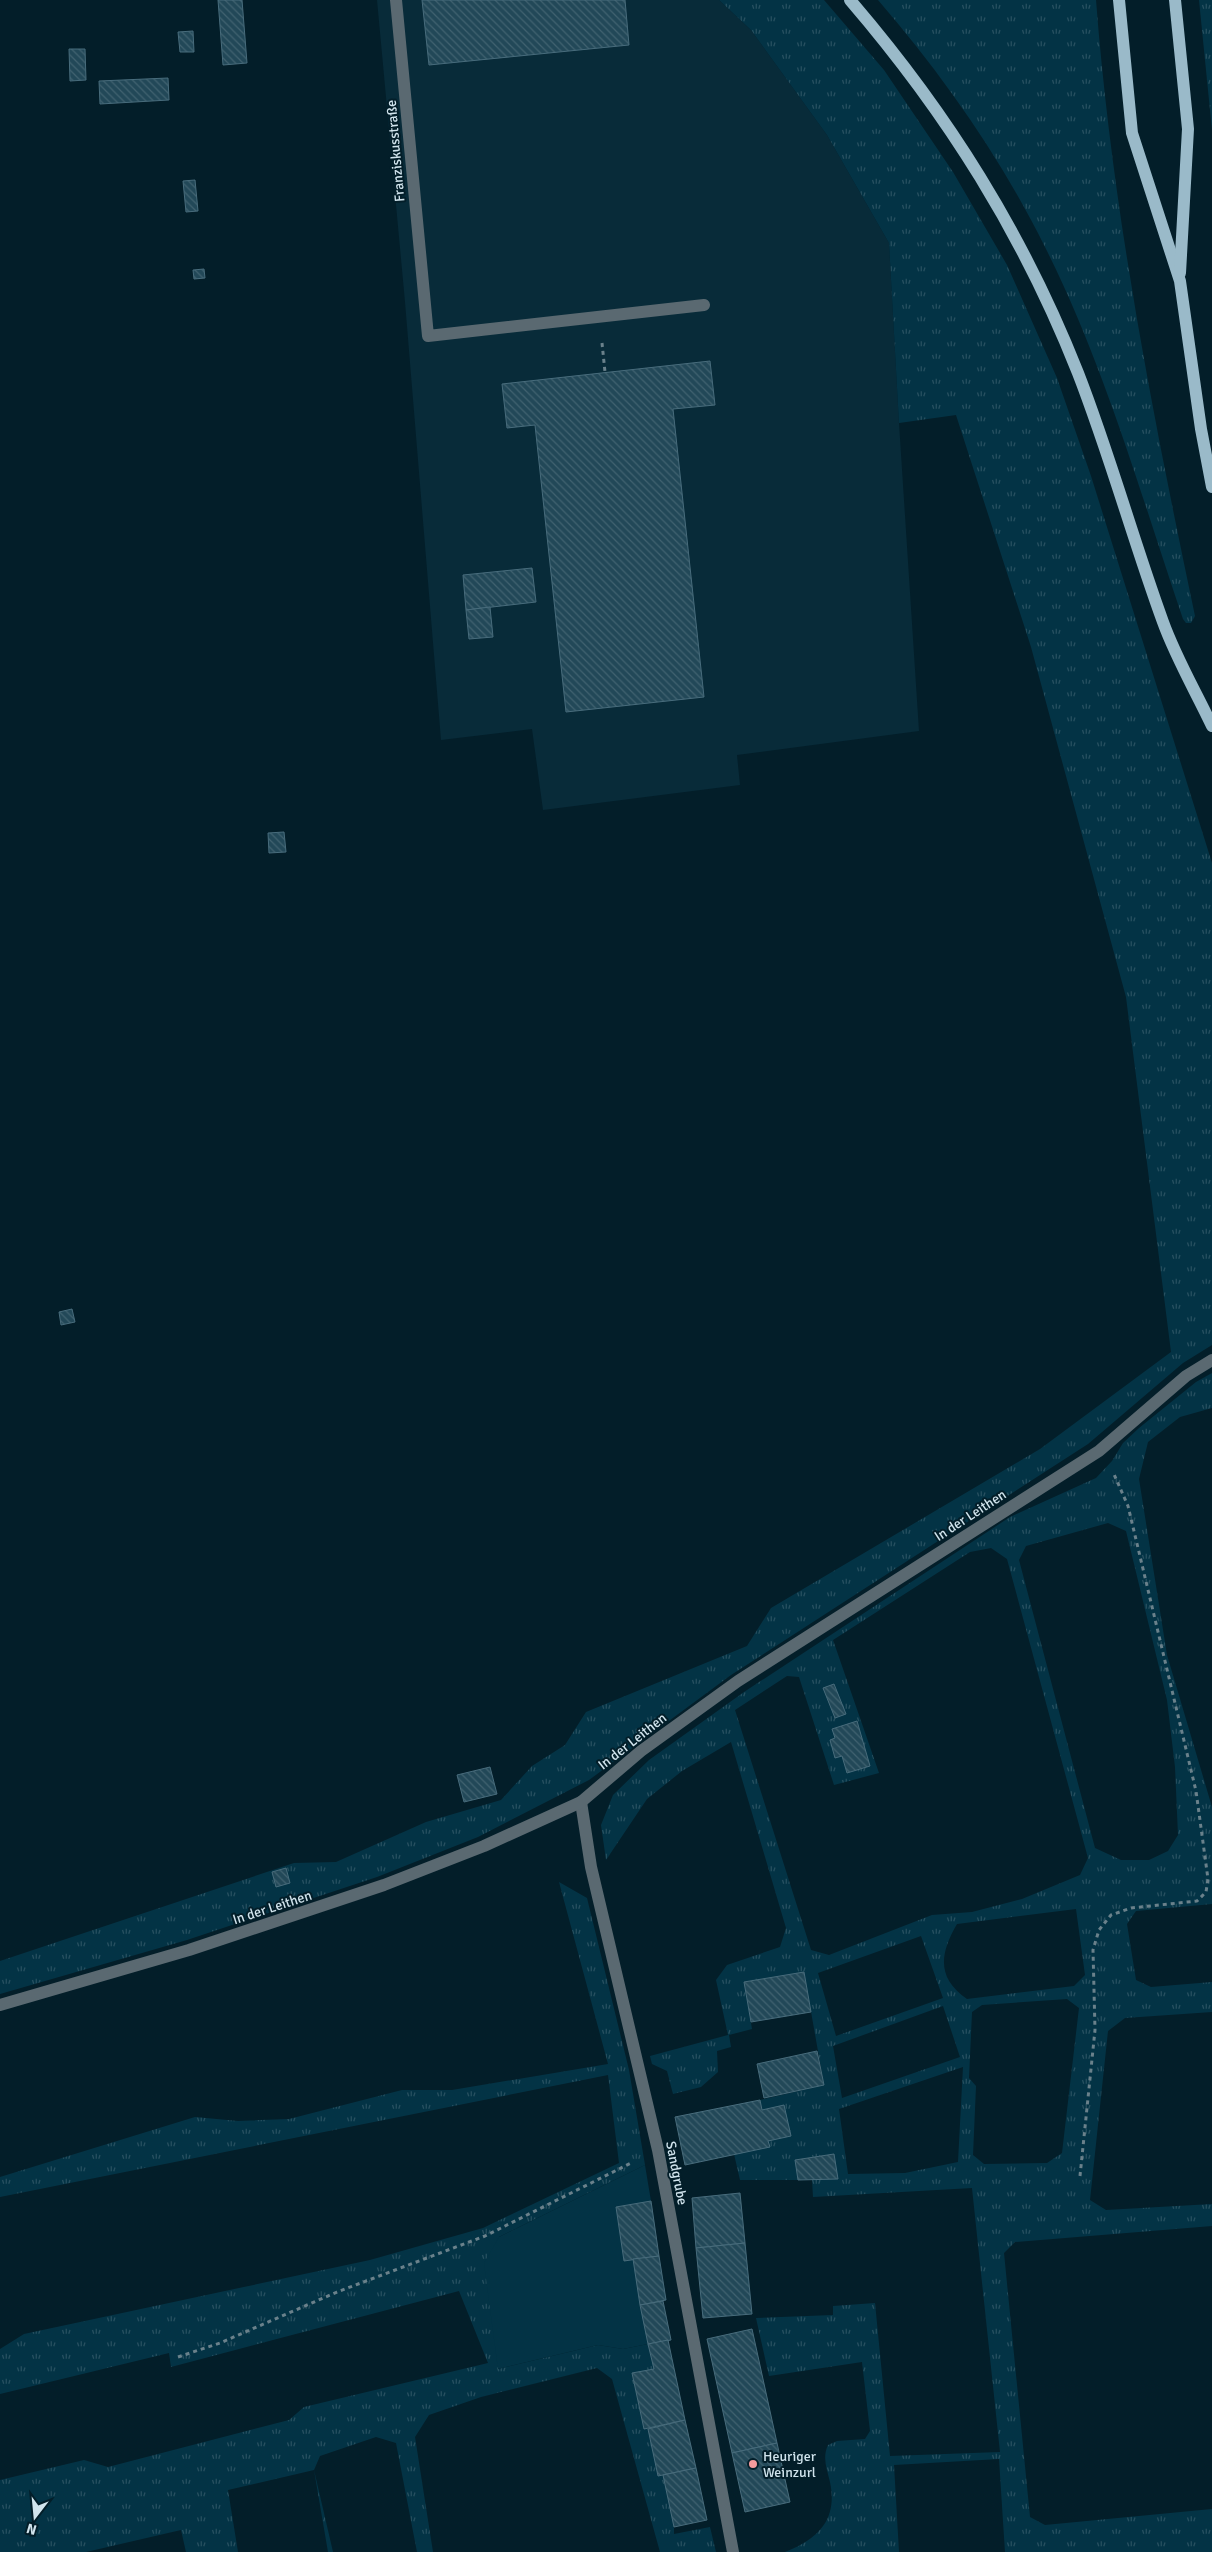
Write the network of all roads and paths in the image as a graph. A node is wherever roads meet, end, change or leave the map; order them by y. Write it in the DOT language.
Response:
graph roads {
  1 [pos="396,0"];
  2 [pos="850,0"];
  3 [pos="1119,0"];
  4 [pos="1175,0"];
  5 [pos="1180,281"];
  6 [pos="704,306"];
  7 [pos="1212,487"];
  8 [pos="1212,726"];
  9 [pos="1212,1360"];
  10 [pos="1099,1451"];
  11 [pos="581,1802"];
  12 [pos="0,2004"];
  13 [pos="658,2150"];
  14 [pos="1080,2176"];
  15 [pos="178,2357"];
  16 [pos="733,2552"];
  1 -- 6 [label="street, Franziskusstraße"];
  2 -- 8 [label="main road"];
  3 -- 5 [label="main road"];
  4 -- 5 [label="main road"];
  5 -- 7 [label="main road"];
  9 -- 10 [label="street, In der Leithen"];
  10 -- 11 [label="street, In der Leithen"];
  10 -- 14 [label="path"];
  11 -- 12 [label="street, In der Leithen"];
  11 -- 13 [label="street, Sandgrube"];
  13 -- 15 [label="path"];
  13 -- 16 [label="street, Sandgrube"];
}
